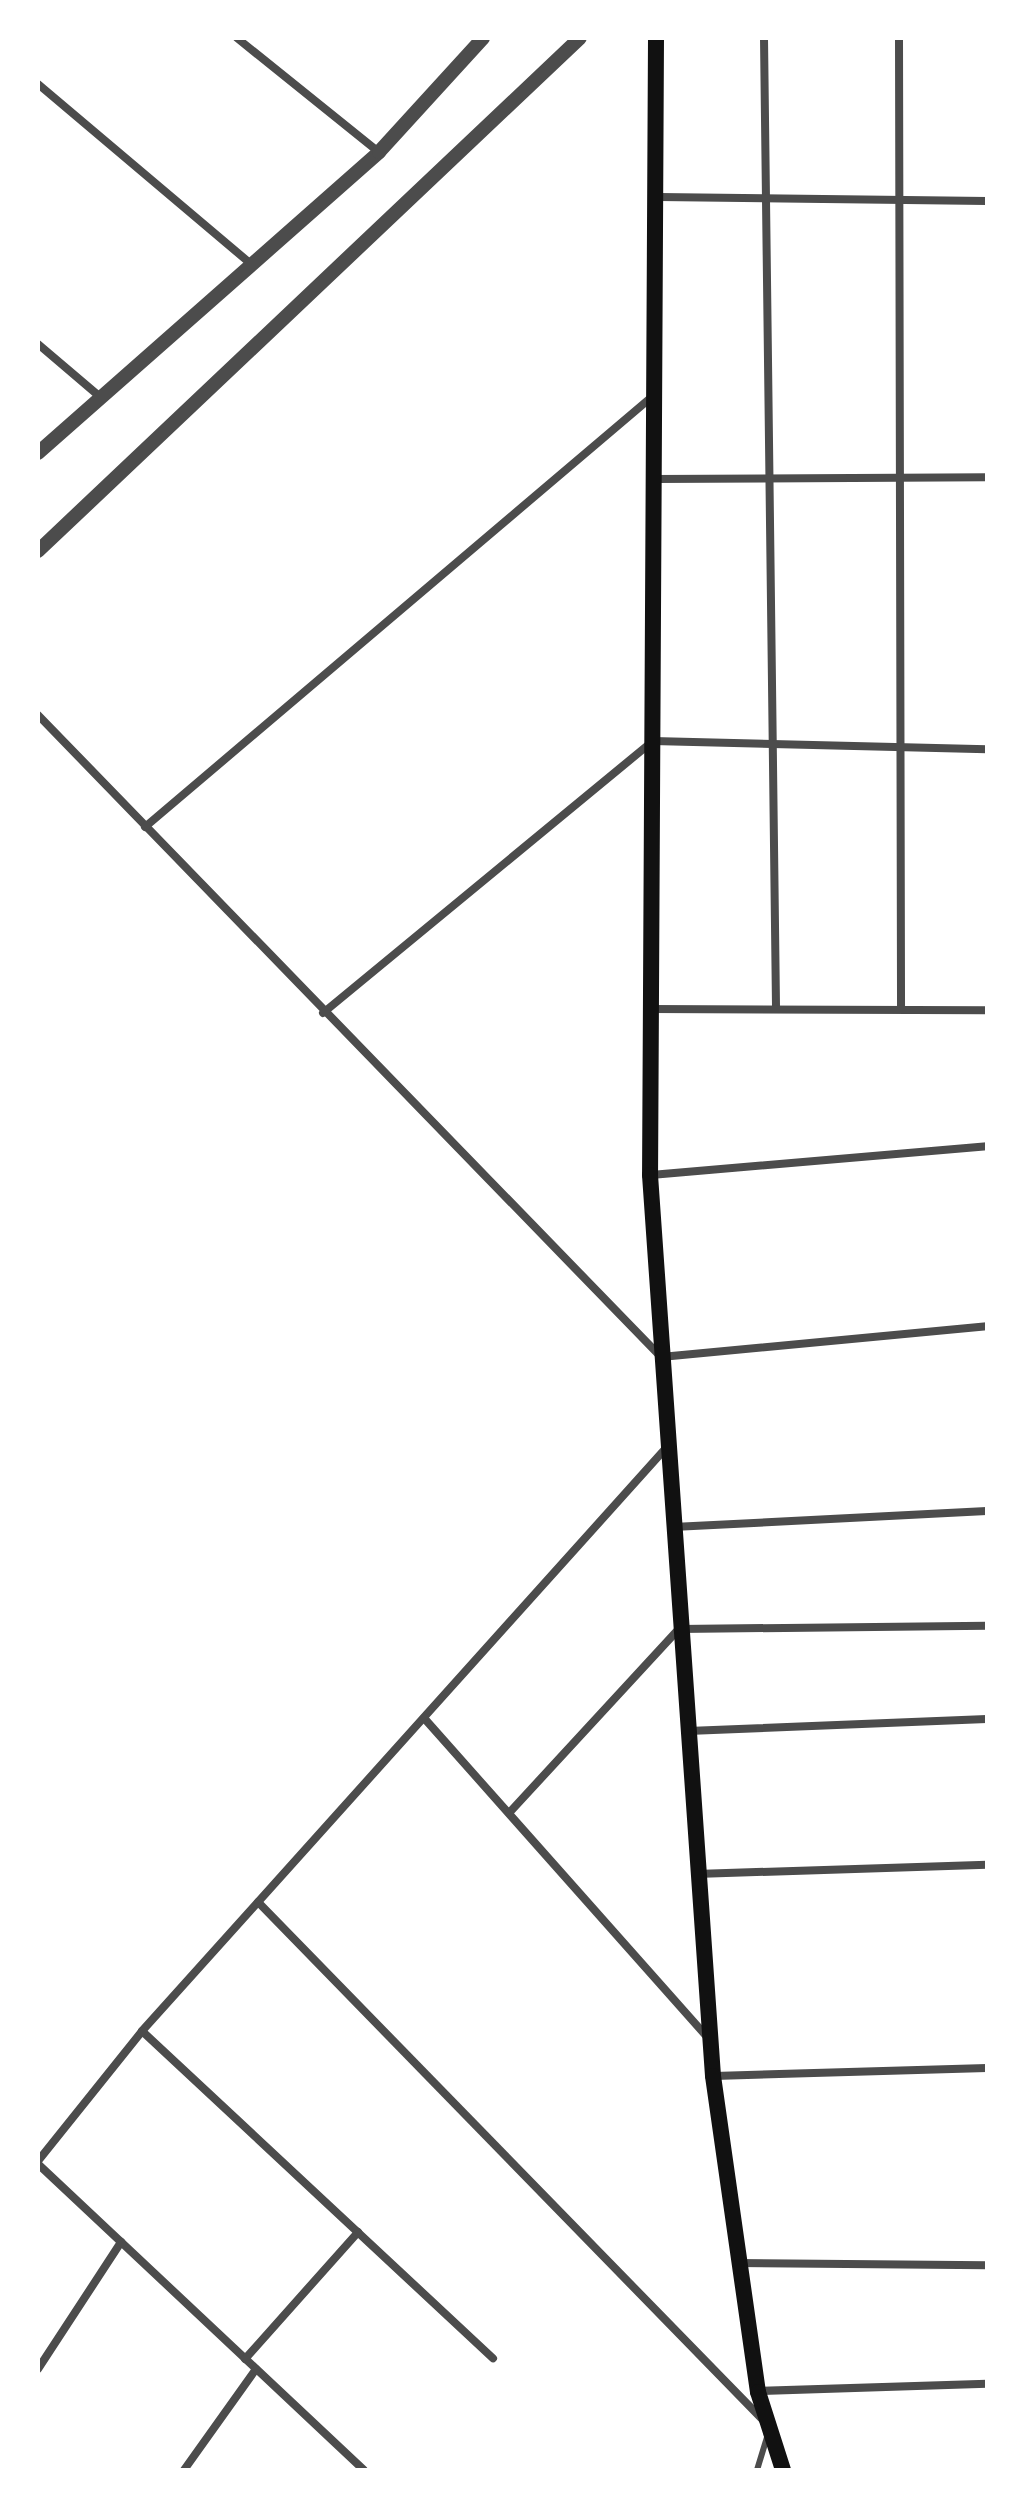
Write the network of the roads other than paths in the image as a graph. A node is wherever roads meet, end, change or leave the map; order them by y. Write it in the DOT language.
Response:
graph roads {
  1 [pos="237,38"];
  2 [pos="483,38"];
  3 [pos="580,38"];
  4 [pos="656,38"];
  5 [pos="764,38"];
  6 [pos="899,38"];
  7 [pos="38,84"];
  8 [pos="379,152"];
  9 [pos="659,197"];
  10 [pos="767,199"];
  11 [pos="899,200"];
  12 [pos="987,201"];
  13 [pos="253,266"];
  14 [pos="38,344"];
  15 [pos="656,394"];
  16 [pos="99,396"];
  17 [pos="38,453"];
  18 [pos="900,477"];
  19 [pos="987,477"];
  20 [pos="655,479"];
  21 [pos="770,479"];
  22 [pos="38,551"];
  23 [pos="38,715"];
  24 [pos="653,741"];
  25 [pos="773,743"];
  26 [pos="901,747"];
  27 [pos="987,749"];
  28 [pos="145,827"];
  29 [pos="651,1009"];
  30 [pos="776,1009"];
  31 [pos="901,1009"];
  32 [pos="987,1010"];
  33 [pos="323,1013"];
  34 [pos="987,1146"];
  35 [pos="650,1175"];
  36 [pos="987,1326"];
  37 [pos="661,1357"];
  38 [pos="668,1447"];
  39 [pos="987,1511"];
  40 [pos="672,1527"];
  41 [pos="987,1626"];
  42 [pos="679,1629"];
  43 [pos="424,1718"];
  44 [pos="987,1719"];
  45 [pos="686,1731"];
  46 [pos="509,1813"];
  47 [pos="987,1865"];
  48 [pos="695,1874"];
  49 [pos="258,1902"];
  50 [pos="142,2031"];
  51 [pos="709,2040"];
  52 [pos="987,2068"];
  53 [pos="713,2076"];
  54 [pos="38,2162"];
  55 [pos="358,2232"];
  56 [pos="121,2242"];
  57 [pos="737,2263"];
  58 [pos="987,2265"];
  59 [pos="493,2358"];
  60 [pos="245,2359"];
  61 [pos="38,2369"];
  62 [pos="256,2369"];
  63 [pos="987,2384"];
  64 [pos="758,2392"];
  65 [pos="770,2426"];
  66 [pos="184,2470"];
  67 [pos="364,2470"];
  68 [pos="757,2470"];
  69 [pos="783,2470"];
  1 -- 8 [label="street"];
  2 -- 8 [label="street"];
  3 -- 22 [label="street"];
  4 -- 9 [label="main road"];
  5 -- 10 [label="street"];
  6 -- 11 [label="street"];
  7 -- 13 [label="street"];
  8 -- 13 [label="street"];
  9 -- 10 [label="street"];
  9 -- 15 [label="main road"];
  10 -- 11 [label="street"];
  10 -- 21 [label="street"];
  11 -- 12 [label="street"];
  11 -- 18 [label="street"];
  13 -- 16 [label="street"];
  14 -- 16 [label="street"];
  15 -- 20 [label="main road"];
  15 -- 28 [label="street"];
  16 -- 17 [label="street"];
  18 -- 19 [label="street"];
  18 -- 21 [label="street"];
  18 -- 26 [label="street"];
  20 -- 21 [label="street"];
  20 -- 24 [label="main road"];
  21 -- 25 [label="street"];
  23 -- 28 [label="street"];
  24 -- 25 [label="street"];
  24 -- 29 [label="main road"];
  24 -- 33 [label="street"];
  25 -- 26 [label="street"];
  25 -- 30 [label="street"];
  26 -- 27 [label="street"];
  26 -- 31 [label="street"];
  28 -- 33 [label="street"];
  29 -- 30 [label="street"];
  29 -- 35 [label="main road"];
  30 -- 31 [label="street"];
  31 -- 32 [label="street"];
  33 -- 37 [label="street"];
  34 -- 35 [label="street"];
  35 -- 37 [label="main road"];
  36 -- 37 [label="street"];
  37 -- 38 [label="main road"];
  38 -- 40 [label="main road"];
  38 -- 43 [label="street"];
  39 -- 40 [label="street"];
  40 -- 42 [label="main road"];
  41 -- 42 [label="street"];
  42 -- 45 [label="main road"];
  42 -- 46 [label="street"];
  43 -- 46 [label="street"];
  43 -- 49 [label="street"];
  44 -- 45 [label="street"];
  45 -- 48 [label="main road"];
  46 -- 51 [label="street"];
  47 -- 48 [label="street"];
  48 -- 51 [label="main road"];
  49 -- 50 [label="street"];
  49 -- 65 [label="street"];
  50 -- 54 [label="street"];
  50 -- 55 [label="street"];
  51 -- 53 [label="main road"];
  52 -- 53 [label="street"];
  53 -- 57 [label="main road"];
  54 -- 56 [label="street"];
  55 -- 59 [label="street"];
  55 -- 60 [label="street"];
  56 -- 60 [label="street"];
  56 -- 61 [label="street"];
  57 -- 58 [label="street"];
  57 -- 64 [label="main road"];
  60 -- 62 [label="street"];
  62 -- 66 [label="street"];
  62 -- 67 [label="street"];
  63 -- 64 [label="street"];
  64 -- 65 [label="main road"];
  65 -- 68 [label="lane"];
  65 -- 69 [label="main road"];
}
